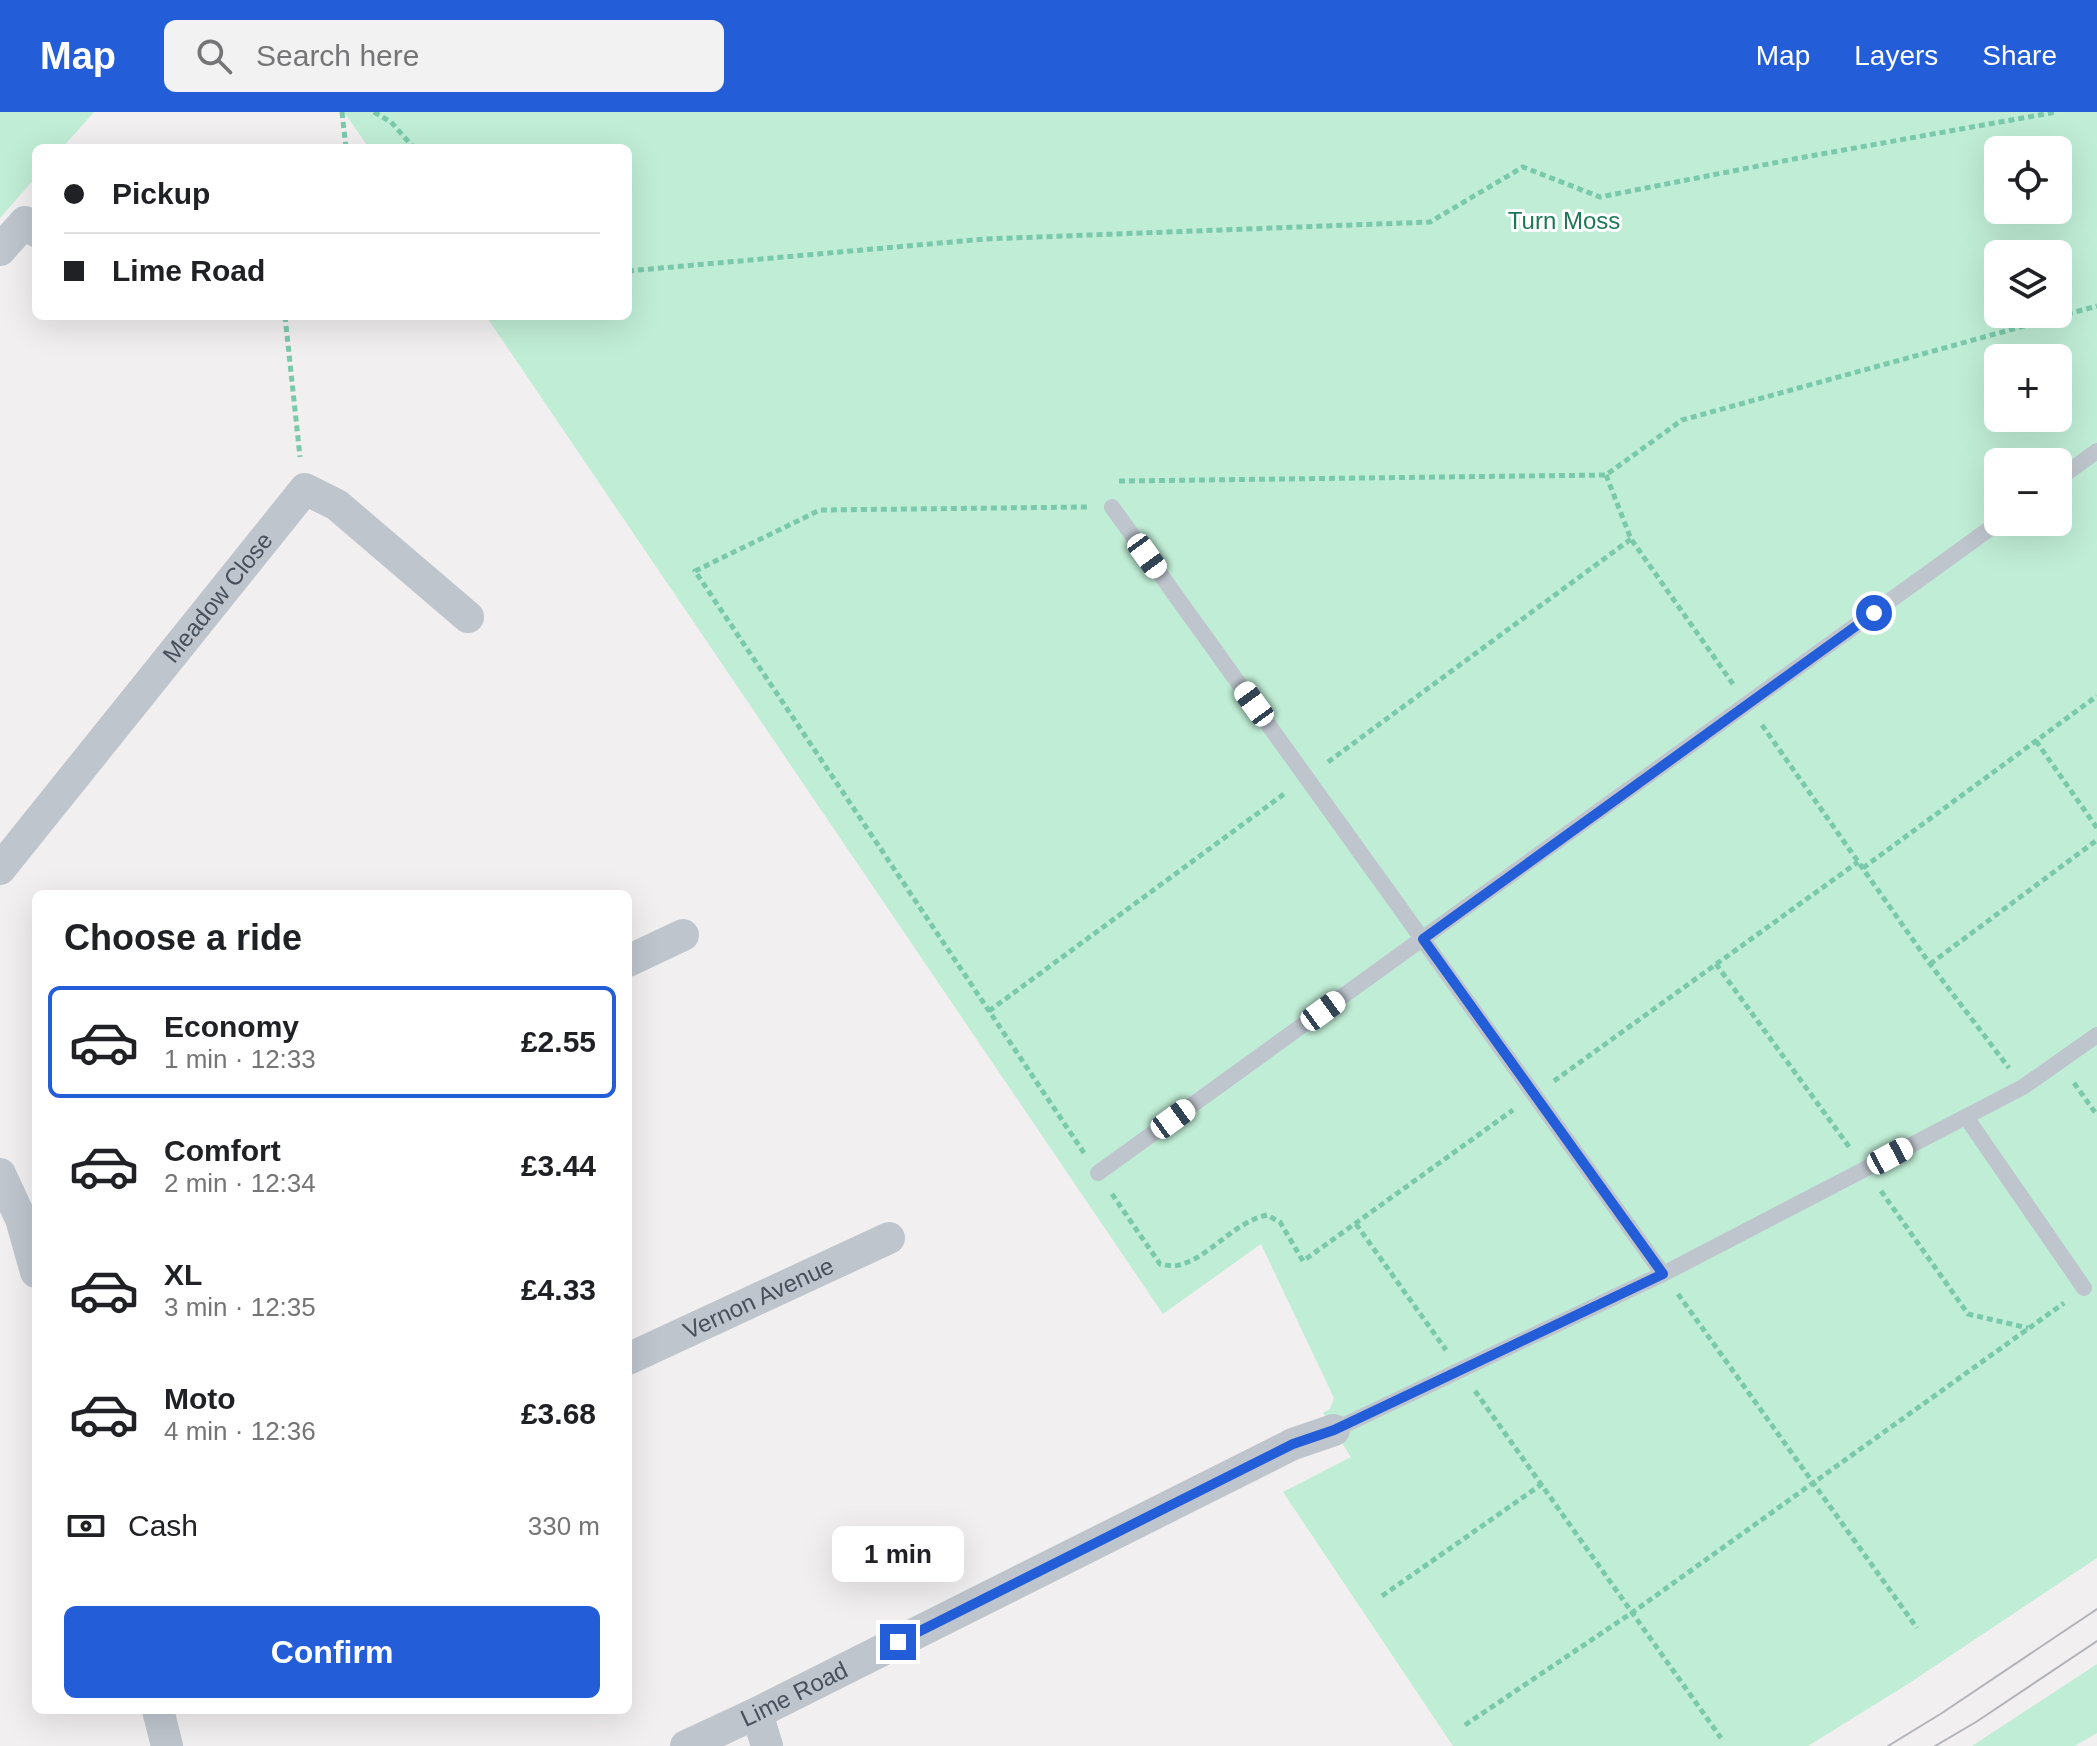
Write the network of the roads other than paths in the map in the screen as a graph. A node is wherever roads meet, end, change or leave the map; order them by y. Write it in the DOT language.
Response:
graph roads {
  1 [pos="32,228"];
  2 [pos="0,250"];
  3 [pos="2097,451"];
  4 [pos="2072,469"];
  5 [pos="1112,507"];
  6 [pos="1984,533"];
  7 [pos="468,617"];
  8 [pos="0,869"];
  9 [pos="683,935"];
  10 [pos="1423,939"];
  11 [pos="632,959"];
  12 [pos="2097,1035"];
  13 [pos="1966,1117"];
  14 [pos="1098,1173"];
  15 [pos="0,1174"];
  16 [pos="29,1217"];
  17 [pos="889,1238"];
  18 [pos="32,1241"];
  19 [pos="1663,1274"];
  20 [pos="2084,1288"];
  21 [pos="632,1357"];
  22 [pos="1334,1430"];
  23 [pos="757,1713"];
  24 [pos="159,1714"];
  25 [pos="167,1746"];
  26 [pos="686,1746"];
  27 [pos="767,1746"];
  1 -- 2 [label="street"];
  3 -- 4 [label="lane"];
  5 -- 10 [label="lane"];
  6 -- 10 [label="lane"];
  7 -- 8 [label="street, Meadow Close"];
  9 -- 11 [label="street"];
  10 -- 14 [label="lane"];
  10 -- 19 [label="lane"];
  12 -- 13 [label="lane"];
  13 -- 19 [label="lane"];
  13 -- 20 [label="lane"];
  15 -- 16 [label="street"];
  16 -- 18 [label="street"];
  17 -- 21 [label="street, Vernon Avenue"];
  19 -- 22 [label="lane"];
  22 -- 23 [label="street, Lime Road"];
  23 -- 26 [label="street, Lime Road"];
  23 -- 27 [label="street"];
  24 -- 25 [label="street"];
}
